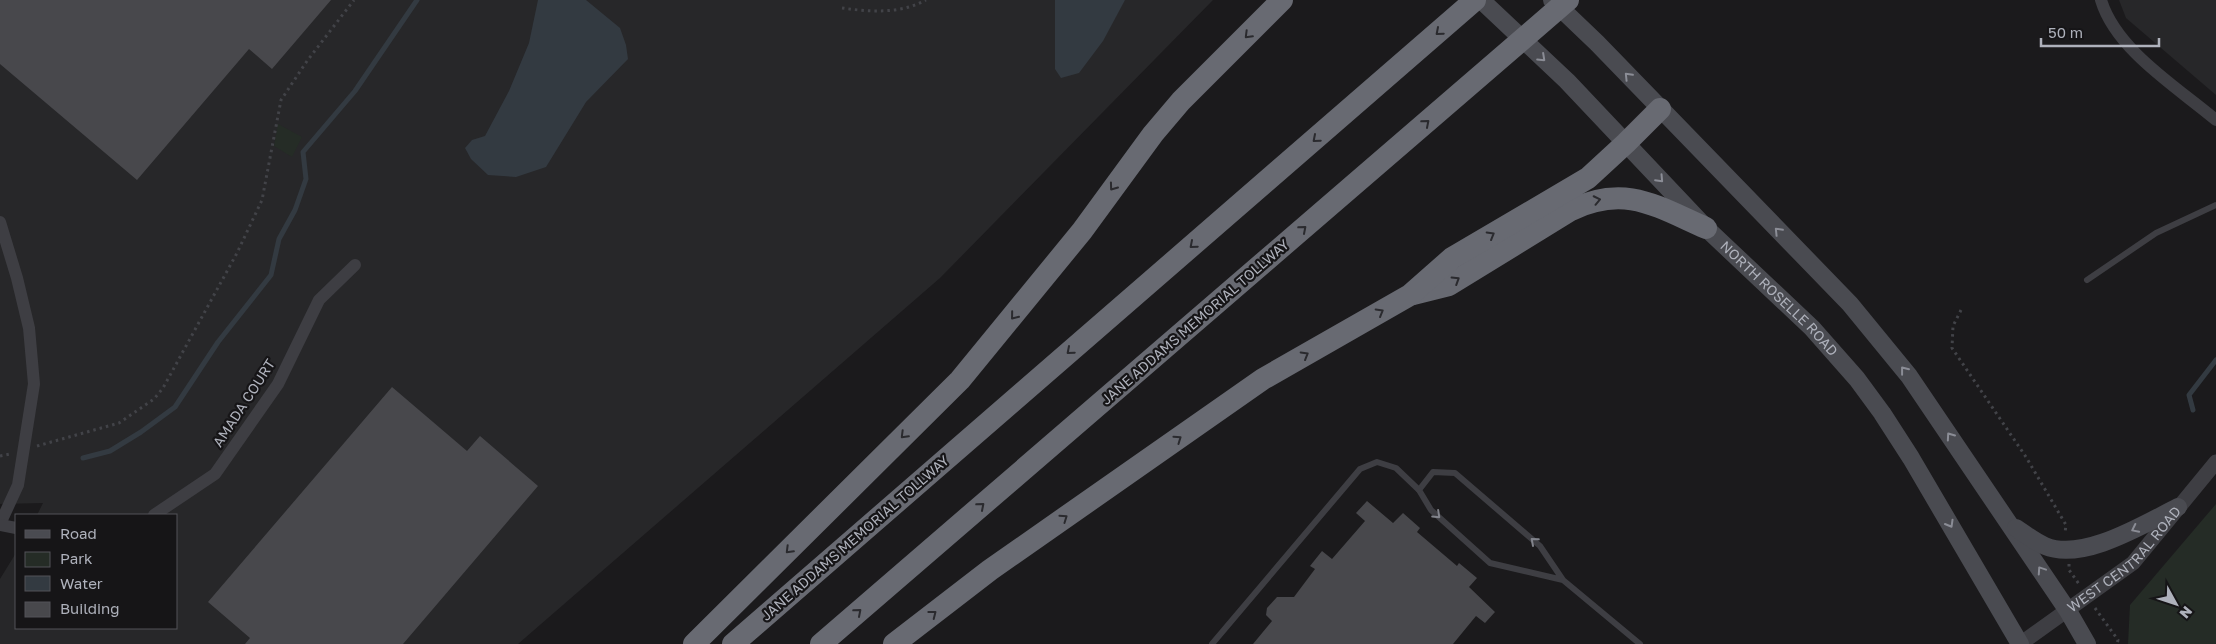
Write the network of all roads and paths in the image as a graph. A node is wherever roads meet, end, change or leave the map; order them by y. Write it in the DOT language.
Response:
graph roads {
  1 [pos="354,0"];
  2 [pos="926,0"];
  3 [pos="1282,0"];
  4 [pos="1476,0"];
  5 [pos="1481,0"];
  6 [pos="1552,0"];
  7 [pos="1568,0"];
  8 [pos="2101,0"];
  9 [pos="842,8"];
  10 [pos="1660,109"];
  11 [pos="2216,120"];
  12 [pos="1626,143"];
  13 [pos="2216,205"];
  14 [pos="0,222"];
  15 [pos="1706,228"];
  16 [pos="355,265"];
  17 [pos="2087,280"];
  18 [pos="1410,295"];
  19 [pos="1961,310"];
  20 [pos="22,452"];
  21 [pos="0,456"];
  22 [pos="2216,462"];
  23 [pos="1419,490"];
  24 [pos="2178,507"];
  25 [pos="155,514"];
  26 [pos="0,524"];
  27 [pos="2010,525"];
  28 [pos="15,528"];
  29 [pos="2068,539"];
  30 [pos="2069,570"];
  31 [pos="1563,580"];
  32 [pos="2075,580"];
  33 [pos="2068,611"];
  34 [pos="694,644"];
  35 [pos="733,644"];
  36 [pos="821,644"];
  37 [pos="894,644"];
  38 [pos="1212,644"];
  39 [pos="1640,644"];
  40 [pos="2020,644"];
  41 [pos="2087,644"];
  1 -- 20 [label="path"];
  2 -- 9 [label="path"];
  3 -- 34 [label="highway, one-way"];
  4 -- 35 [label="highway, JANE ADDAMS MEMORIAL TOLLWAY, one-way"];
  5 -- 12 [label="main road, NORTH ROSELLE ROAD, one-way"];
  10 -- 6 [label="main road, one-way"];
  36 -- 7 [label="highway, JANE ADDAMS MEMORIAL TOLLWAY, one-way"];
  8 -- 11 [label="street"];
  10 -- 12 [label="highway"];
  27 -- 10 [label="main road, one-way"];
  12 -- 15 [label="main road, NORTH ROSELLE ROAD, one-way"];
  18 -- 12 [label="highway, one-way"];
  13 -- 17 [label="lane"];
  14 -- 20 [label="street"];
  18 -- 15 [label="highway, one-way"];
  15 -- 40 [label="main road, NORTH ROSELLE ROAD, one-way"];
  16 -- 25 [label="street, AMADA COURT"];
  37 -- 18 [label="highway, one-way"];
  19 -- 29 [label="path"];
  20 -- 21 [label="path"];
  20 -- 26 [label="street"];
  22 -- 24 [label="street, WEST CENTRAL ROAD"];
  23 -- 31 [label="lane, one-way"];
  31 -- 23 [label="lane, one-way"];
  23 -- 38 [label="lane"];
  24 -- 27 [label="main road, one-way"];
  24 -- 33 [label="street, WEST CENTRAL ROAD"];
  26 -- 28 [label="street"];
  33 -- 27 [label="main road, one-way"];
  30 -- 32 [label="path"];
  31 -- 39 [label="lane"];
  33 -- 40 [label="street, WEST CENTRAL ROAD"];
  33 -- 41 [label="main road"];
}
